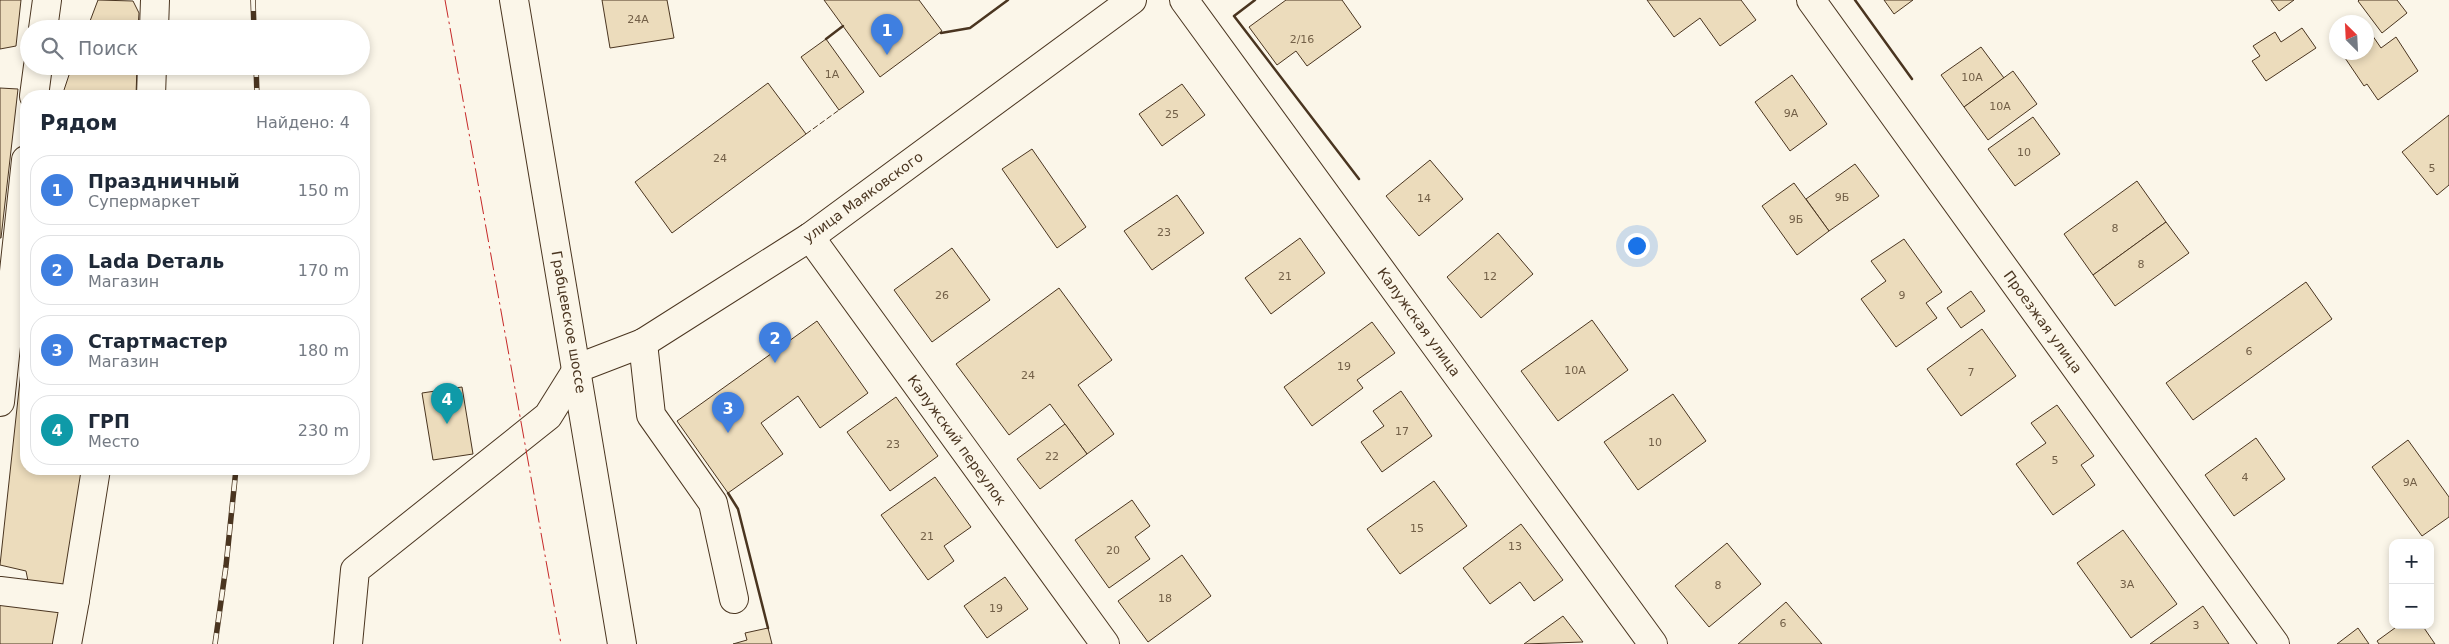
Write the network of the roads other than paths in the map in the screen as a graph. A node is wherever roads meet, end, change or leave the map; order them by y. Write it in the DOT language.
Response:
graph roads {
  1 [pos="47,0"];
  2 [pos="155,0"];
  3 [pos="514,0"];
  4 [pos="1132,0"];
  5 [pos="1184,0"];
  6 [pos="1811,0"];
  7 [pos="44,20"];
  8 [pos="154,20"];
  9 [pos="37,75"];
  10 [pos="152,75"];
  11 [pos="35,90"];
  12 [pos="151,90"];
  13 [pos="20,216"];
  14 [pos="810,237"];
  15 [pos="643,343"];
  16 [pos="578,368"];
  17 [pos="0,402"];
  18 [pos="95,475"];
  19 [pos="0,592"];
  20 [pos="734,599"];
  21 [pos="75,600"];
  22 [pos="67,644"];
  23 [pos="348,644"];
  24 [pos="622,644"];
  25 [pos="1105,644"];
  26 [pos="1653,644"];
  27 [pos="2275,644"];
  1 -- 7 [label="street"];
  2 -- 8 [label="street"];
  3 -- 16 [label="street, Грабцевское шоссе"];
  4 -- 14 [label="street, улица Маяковского"];
  5 -- 26 [label="street, Калужская улица"];
  6 -- 27 [label="street, Проезжая улица"];
  9 -- 11 [label="street"];
  10 -- 12 [label="street"];
  13 -- 17 [label="street"];
  14 -- 15 [label="street, улица Маяковского"];
  14 -- 25 [label="street, Калужский переулок"];
  15 -- 16 [label="street, улица Маяковского"];
  15 -- 20 [label="street"];
  16 -- 23 [label="street"];
  16 -- 24 [label="street, Грабцевское шоссе"];
  18 -- 21 [label="street"];
  19 -- 21 [label="street"];
  21 -- 22 [label="street"];
}
